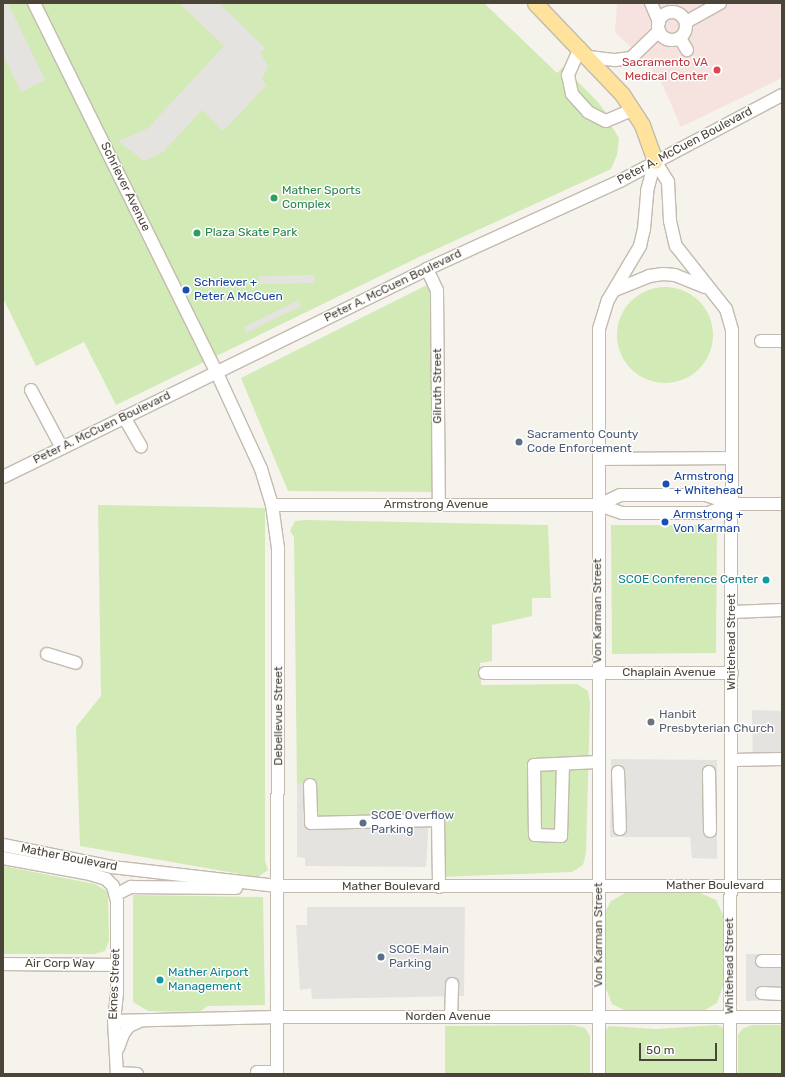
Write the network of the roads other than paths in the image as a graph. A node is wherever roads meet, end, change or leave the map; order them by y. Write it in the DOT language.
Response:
graph roads {
  1 [pos="34,3"];
  2 [pos="651,3"];
  3 [pos="718,3"];
  4 [pos="539,4"];
  5 [pos="686,22"];
  6 [pos="659,26"];
  7 [pos="680,38"];
  8 [pos="687,50"];
  9 [pos="585,53"];
  10 [pos="782,95"];
  11 [pos="634,109"];
  12 [pos="655,161"];
  13 [pos="427,268"];
  14 [pos="614,290"];
  15 [pos="712,290"];
  16 [pos="761,341"];
  17 [pos="782,341"];
  18 [pos="216,371"];
  19 [pos="31,390"];
  20 [pos="124,418"];
  21 [pos="141,446"];
  22 [pos="62,448"];
  23 [pos="732,458"];
  24 [pos="599,459"];
  25 [pos="3,477"];
  26 [pos="732,504"];
  27 [pos="782,504"];
  28 [pos="272,505"];
  29 [pos="439,505"];
  30 [pos="599,505"];
  31 [pos="782,610"];
  32 [pos="732,612"];
  33 [pos="47,654"];
  34 [pos="76,663"];
  35 [pos="486,673"];
  36 [pos="598,673"];
  37 [pos="732,673"];
  38 [pos="782,759"];
  39 [pos="732,760"];
  40 [pos="598,762"];
  41 [pos="563,764"];
  42 [pos="618,772"];
  43 [pos="710,772"];
  44 [pos="310,785"];
  45 [pos="729,798"];
  46 [pos="709,799"];
  47 [pos="618,802"];
  48 [pos="599,803"];
  49 [pos="620,829"];
  50 [pos="710,831"];
  51 [pos="3,845"];
  52 [pos="3,858"];
  53 [pos="277,886"];
  54 [pos="599,886"];
  55 [pos="730,886"];
  56 [pos="782,886"];
  57 [pos="439,887"];
  58 [pos="117,894"];
  59 [pos="762,961"];
  60 [pos="782,961"];
  61 [pos="3,964"];
  62 [pos="117,965"];
  63 [pos="452,984"];
  64 [pos="762,993"];
  65 [pos="782,994"];
  66 [pos="277,1017"];
  67 [pos="451,1017"];
  68 [pos="599,1017"];
  69 [pos="782,1017"];
  70 [pos="730,1018"];
  71 [pos="114,1021"];
  72 [pos="140,1021"];
  73 [pos="117,1069"];
  74 [pos="257,1072"];
  75 [pos="277,1073"];
  76 [pos="136,1074"];
  77 [pos="599,1074"];
  78 [pos="730,1074"];
  1 -- 18 [label="street, Schriever Avenue"];
  2 -- 6 [label="street"];
  3 -- 5 [label="street"];
  4 -- 9 [label="main road"];
  5 -- 6 [label="street"];
  5 -- 7 [label="street"];
  6 -- 7 [label="street"];
  6 -- 9 [label="street"];
  7 -- 8 [label="street"];
  9 -- 11 [label="main road"];
  9 -- 11 [label="street"];
  10 -- 12 [label="street, Peter A. McCuen Boulevard"];
  11 -- 12 [label="main road"];
  12 -- 13 [label="street, Peter A. McCuen Boulevard"];
  12 -- 14 [label="street, Von Karman Street"];
  12 -- 15 [label="street, Whitehead Street"];
  13 -- 18 [label="street, Peter A. McCuen Boulevard"];
  13 -- 29 [label="street, Gilruth Street"];
  14 -- 15 [label="street"];
  14 -- 24 [label="street, Von Karman Street"];
  15 -- 23 [label="street, Whitehead Street"];
  16 -- 17 [label="street"];
  18 -- 20 [label="street, Peter A. McCuen Boulevard"];
  18 -- 28 [label="street, Debellevue Street"];
  19 -- 22 [label="street"];
  20 -- 21 [label="street"];
  20 -- 22 [label="street, Peter A. McCuen Boulevard"];
  22 -- 25 [label="street, Peter A. McCuen Boulevard"];
  23 -- 24 [label="street"];
  23 -- 26 [label="street, Whitehead Street"];
  24 -- 30 [label="street, Von Karman Street"];
  26 -- 27 [label="street, Armstrong Avenue"];
  26 -- 30 [label="street, Armstrong Avenue"];
  26 -- 30 [label="street, Armstrong Avenue"];
  26 -- 32 [label="street, Whitehead Street"];
  28 -- 29 [label="street, Armstrong Avenue"];
  28 -- 53 [label="street, Debellevue Street"];
  29 -- 30 [label="street, Armstrong Avenue"];
  30 -- 36 [label="street, Von Karman Street"];
  31 -- 32 [label="street"];
  32 -- 37 [label="street, Whitehead Street"];
  33 -- 34 [label="street"];
  35 -- 36 [label="street, Chaplain Avenue"];
  36 -- 37 [label="street, Chaplain Avenue"];
  36 -- 40 [label="street, Von Karman Street"];
  37 -- 39 [label="street, Whitehead Street"];
  38 -- 39 [label="street"];
  39 -- 45 [label="street, Whitehead Street"];
  40 -- 41 [label="street"];
  40 -- 48 [label="street, Von Karman Street"];
  41 -- 41 [label="street"];
  42 -- 47 [label="street"];
  43 -- 46 [label="street"];
  44 -- 57 [label="street"];
  45 -- 46 [label="street"];
  45 -- 55 [label="street, Whitehead Street"];
  46 -- 50 [label="street"];
  47 -- 48 [label="street"];
  47 -- 49 [label="street"];
  48 -- 54 [label="street, Von Karman Street"];
  51 -- 53 [label="street, Mather Boulevard"];
  52 -- 58 [label="street, Mather Boulevard"];
  53 -- 57 [label="street, Mather Boulevard"];
  53 -- 58 [label="street"];
  53 -- 66 [label="street, Debellevue Street"];
  54 -- 55 [label="street, Mather Boulevard"];
  54 -- 57 [label="street, Mather Boulevard"];
  54 -- 68 [label="street, Von Karman Street"];
  55 -- 56 [label="street, Mather Boulevard"];
  55 -- 70 [label="street, Whitehead Street"];
  58 -- 62 [label="street, Eknes Street"];
  59 -- 60 [label="street"];
  61 -- 62 [label="street, Air Corp Way"];
  62 -- 71 [label="street, Eknes Street"];
  63 -- 67 [label="street"];
  64 -- 65 [label="street"];
  66 -- 67 [label="street, Norden Avenue"];
  66 -- 72 [label="street, Norden Avenue"];
  66 -- 75 [label="street, Debellevue Street"];
  67 -- 68 [label="street, Norden Avenue"];
  68 -- 70 [label="street, Norden Avenue"];
  68 -- 77 [label="street, Von Karman Street"];
  69 -- 70 [label="street, Norden Avenue"];
  70 -- 78 [label="street, Whitehead Street"];
  71 -- 72 [label="street, Norden Avenue"];
  71 -- 73 [label="street, Eknes Street"];
  72 -- 73 [label="street"];
  73 -- 76 [label="street"];
  74 -- 75 [label="street"];
}
